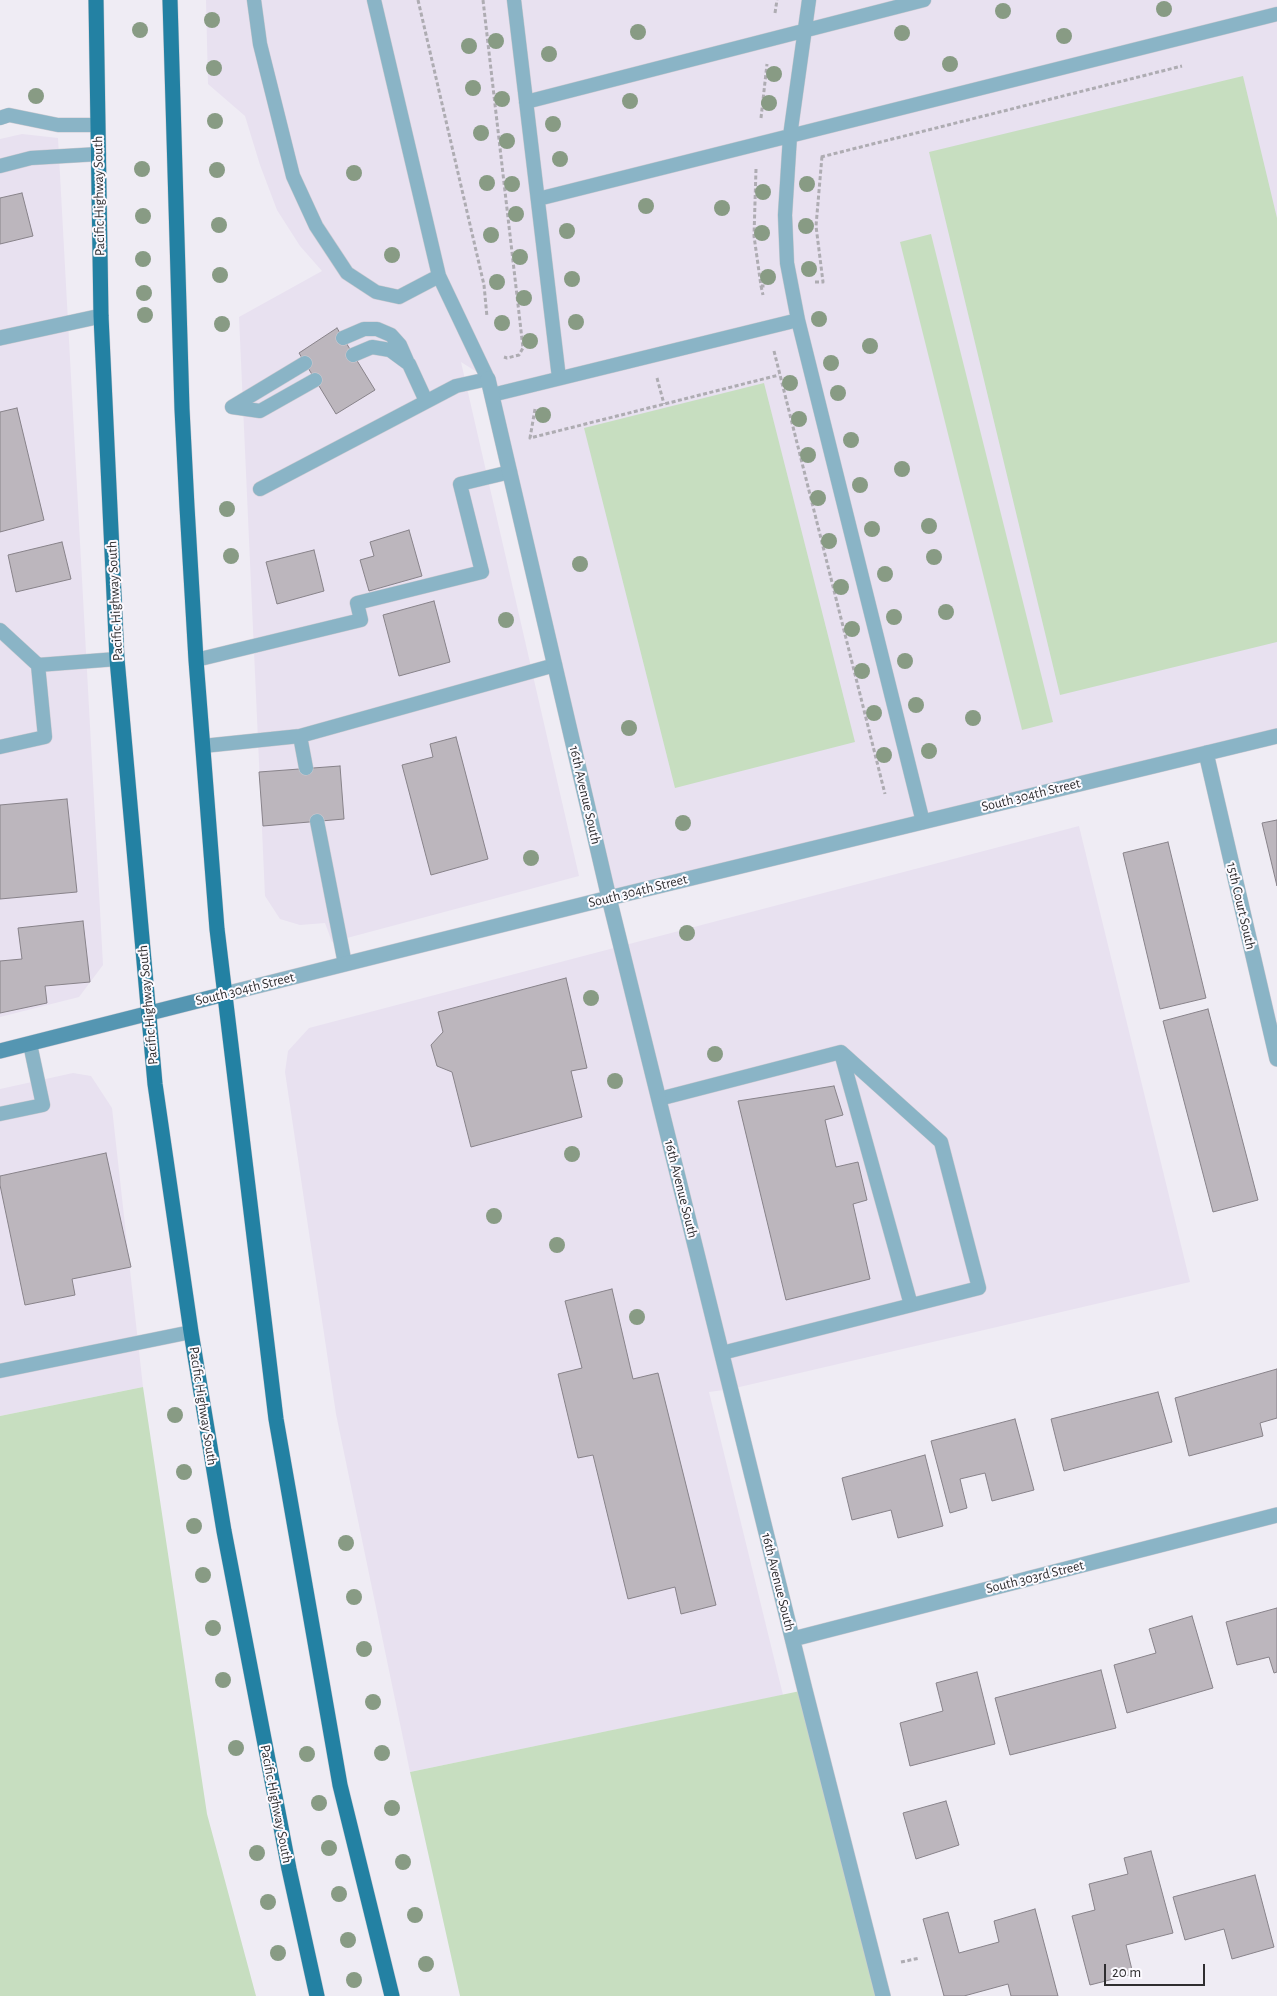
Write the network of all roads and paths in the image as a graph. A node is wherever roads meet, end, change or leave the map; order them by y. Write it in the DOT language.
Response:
graph roads {
  1 [pos="96,0"];
  2 [pos="170,0"];
  3 [pos="254,0"];
  4 [pos="374,0"];
  5 [pos="418,0"];
  6 [pos="483,0"];
  7 [pos="514,0"];
  8 [pos="777,0"];
  9 [pos="809,0"];
  10 [pos="924,0"];
  11 [pos="775,13"];
  12 [pos="1277,14"];
  13 [pos="804,31"];
  14 [pos="768,59"];
  15 [pos="1192,63"];
  16 [pos="526,102"];
  17 [pos="0,118"];
  18 [pos="98,125"];
  19 [pos="760,125"];
  20 [pos="790,136"];
  21 [pos="822,152"];
  22 [pos="99,154"];
  23 [pos="821,157"];
  24 [pos="0,166"];
  25 [pos="756,168"];
  26 [pos="538,199"];
  27 [pos="439,276"];
  28 [pos="807,283"];
  29 [pos="761,286"];
  30 [pos="773,286"];
  31 [pos="763,295"];
  32 [pos="101,316"];
  33 [pos="798,320"];
  34 [pos="488,324"];
  35 [pos="0,338"];
  36 [pos="343,338"];
  37 [pos="774,345"];
  38 [pos="353,355"];
  39 [pos="501,355"];
  40 [pos="519,356"];
  41 [pos="524,360"];
  42 [pos="305,363"];
  43 [pos="409,364"];
  44 [pos="656,372"];
  45 [pos="779,375"];
  46 [pos="559,378"];
  47 [pos="488,379"];
  48 [pos="315,380"];
  49 [pos="492,395"];
  50 [pos="426,401"];
  51 [pos="664,404"];
  52 [pos="535,409"];
  53 [pos="510,472"];
  54 [pos="260,489"];
  55 [pos="0,630"];
  56 [pos="117,659"];
  57 [pos="196,660"];
  58 [pos="555,664"];
  59 [pos="38,665"];
  60 [pos="300,736"];
  61 [pos="1277,736"];
  62 [pos="203,746"];
  63 [pos="0,747"];
  64 [pos="1206,753"];
  65 [pos="306,768"];
  66 [pos="885,794"];
  67 [pos="317,822"];
  68 [pos="923,822"];
  69 [pos="609,898"];
  70 [pos="345,964"];
  71 [pos="225,994"];
  72 [pos="149,1014"];
  73 [pos="30,1044"];
  74 [pos="0,1052"];
  75 [pos="841,1052"];
  76 [pos="1277,1059"];
  77 [pos="659,1099"];
  78 [pos="0,1114"];
  79 [pos="911,1305"];
  80 [pos="191,1332"];
  81 [pos="722,1353"];
  82 [pos="0,1371"];
  83 [pos="1277,1515"];
  84 [pos="793,1639"];
  85 [pos="317,1996"];
  86 [pos="392,1996"];
  87 [pos="884,1996"];
  1 -- 18 [label="main road, Pacific Highway South"];
  2 -- 57 [label="main road"];
  3 -- 27 [label="lane"];
  4 -- 27 [label="lane"];
  5 -- 34 [label="path"];
  6 -- 40 [label="path"];
  7 -- 16 [label="lane"];
  8 -- 11 [label="path"];
  9 -- 13 [label="lane"];
  10 -- 13 [label="lane"];
  12 -- 20 [label="lane"];
  13 -- 16 [label="lane"];
  13 -- 20 [label="lane"];
  14 -- 19 [label="path"];
  15 -- 23 [label="path"];
  16 -- 26 [label="lane"];
  17 -- 18 [label="lane"];
  18 -- 22 [label="main road, Pacific Highway South"];
  20 -- 26 [label="lane"];
  20 -- 33 [label="lane"];
  21 -- 23 [label="path"];
  22 -- 24 [label="lane"];
  22 -- 32 [label="main road, Pacific Highway South"];
  23 -- 28 [label="path"];
  25 -- 29 [label="path"];
  26 -- 46 [label="lane"];
  27 -- 47 [label="lane"];
  29 -- 30 [label="path"];
  29 -- 31 [label="path"];
  32 -- 35 [label="street"];
  32 -- 56 [label="main road, Pacific Highway South"];
  33 -- 46 [label="lane"];
  33 -- 68 [label="lane"];
  36 -- 43 [label="lane"];
  37 -- 45 [label="path"];
  38 -- 43 [label="lane"];
  39 -- 40 [label="path"];
  40 -- 41 [label="path"];
  42 -- 48 [label="lane"];
  43 -- 50 [label="lane"];
  44 -- 51 [label="path"];
  45 -- 51 [label="path"];
  45 -- 66 [label="path"];
  46 -- 49 [label="lane"];
  47 -- 49 [label="street, 16th Avenue South"];
  47 -- 50 [label="lane"];
  49 -- 53 [label="street, 16th Avenue South"];
  50 -- 54 [label="lane"];
  51 -- 52 [label="path"];
  53 -- 57 [label="lane"];
  53 -- 58 [label="street, 16th Avenue South"];
  55 -- 59 [label="lane"];
  56 -- 59 [label="lane"];
  56 -- 72 [label="main road, Pacific Highway South"];
  57 -- 62 [label="main road"];
  58 -- 60 [label="lane"];
  58 -- 69 [label="street, 16th Avenue South"];
  59 -- 63 [label="lane"];
  60 -- 62 [label="lane"];
  60 -- 65 [label="lane"];
  61 -- 64 [label="street, South 304th Street"];
  62 -- 71 [label="main road"];
  64 -- 68 [label="street, South 304th Street"];
  64 -- 76 [label="street, 15th Court South"];
  67 -- 70 [label="lane"];
  68 -- 69 [label="street, South 304th Street"];
  69 -- 70 [label="street, South 304th Street"];
  69 -- 77 [label="street, 16th Avenue South"];
  70 -- 71 [label="street, South 304th Street"];
  71 -- 72 [label="street, South 304th Street"];
  71 -- 86 [label="main road"];
  72 -- 73 [label="street, South 304th Street"];
  72 -- 80 [label="main road, Pacific Highway South"];
  73 -- 74 [label="street, South 304th Street"];
  73 -- 78 [label="lane"];
  75 -- 77 [label="lane"];
  75 -- 79 [label="lane"];
  75 -- 79 [label="lane"];
  77 -- 81 [label="street, 16th Avenue South"];
  79 -- 81 [label="lane"];
  80 -- 82 [label="lane"];
  80 -- 85 [label="main road, Pacific Highway South"];
  81 -- 84 [label="street, 16th Avenue South"];
  83 -- 84 [label="street, South 303rd Street"];
  84 -- 87 [label="street, 16th Avenue South"];
}
